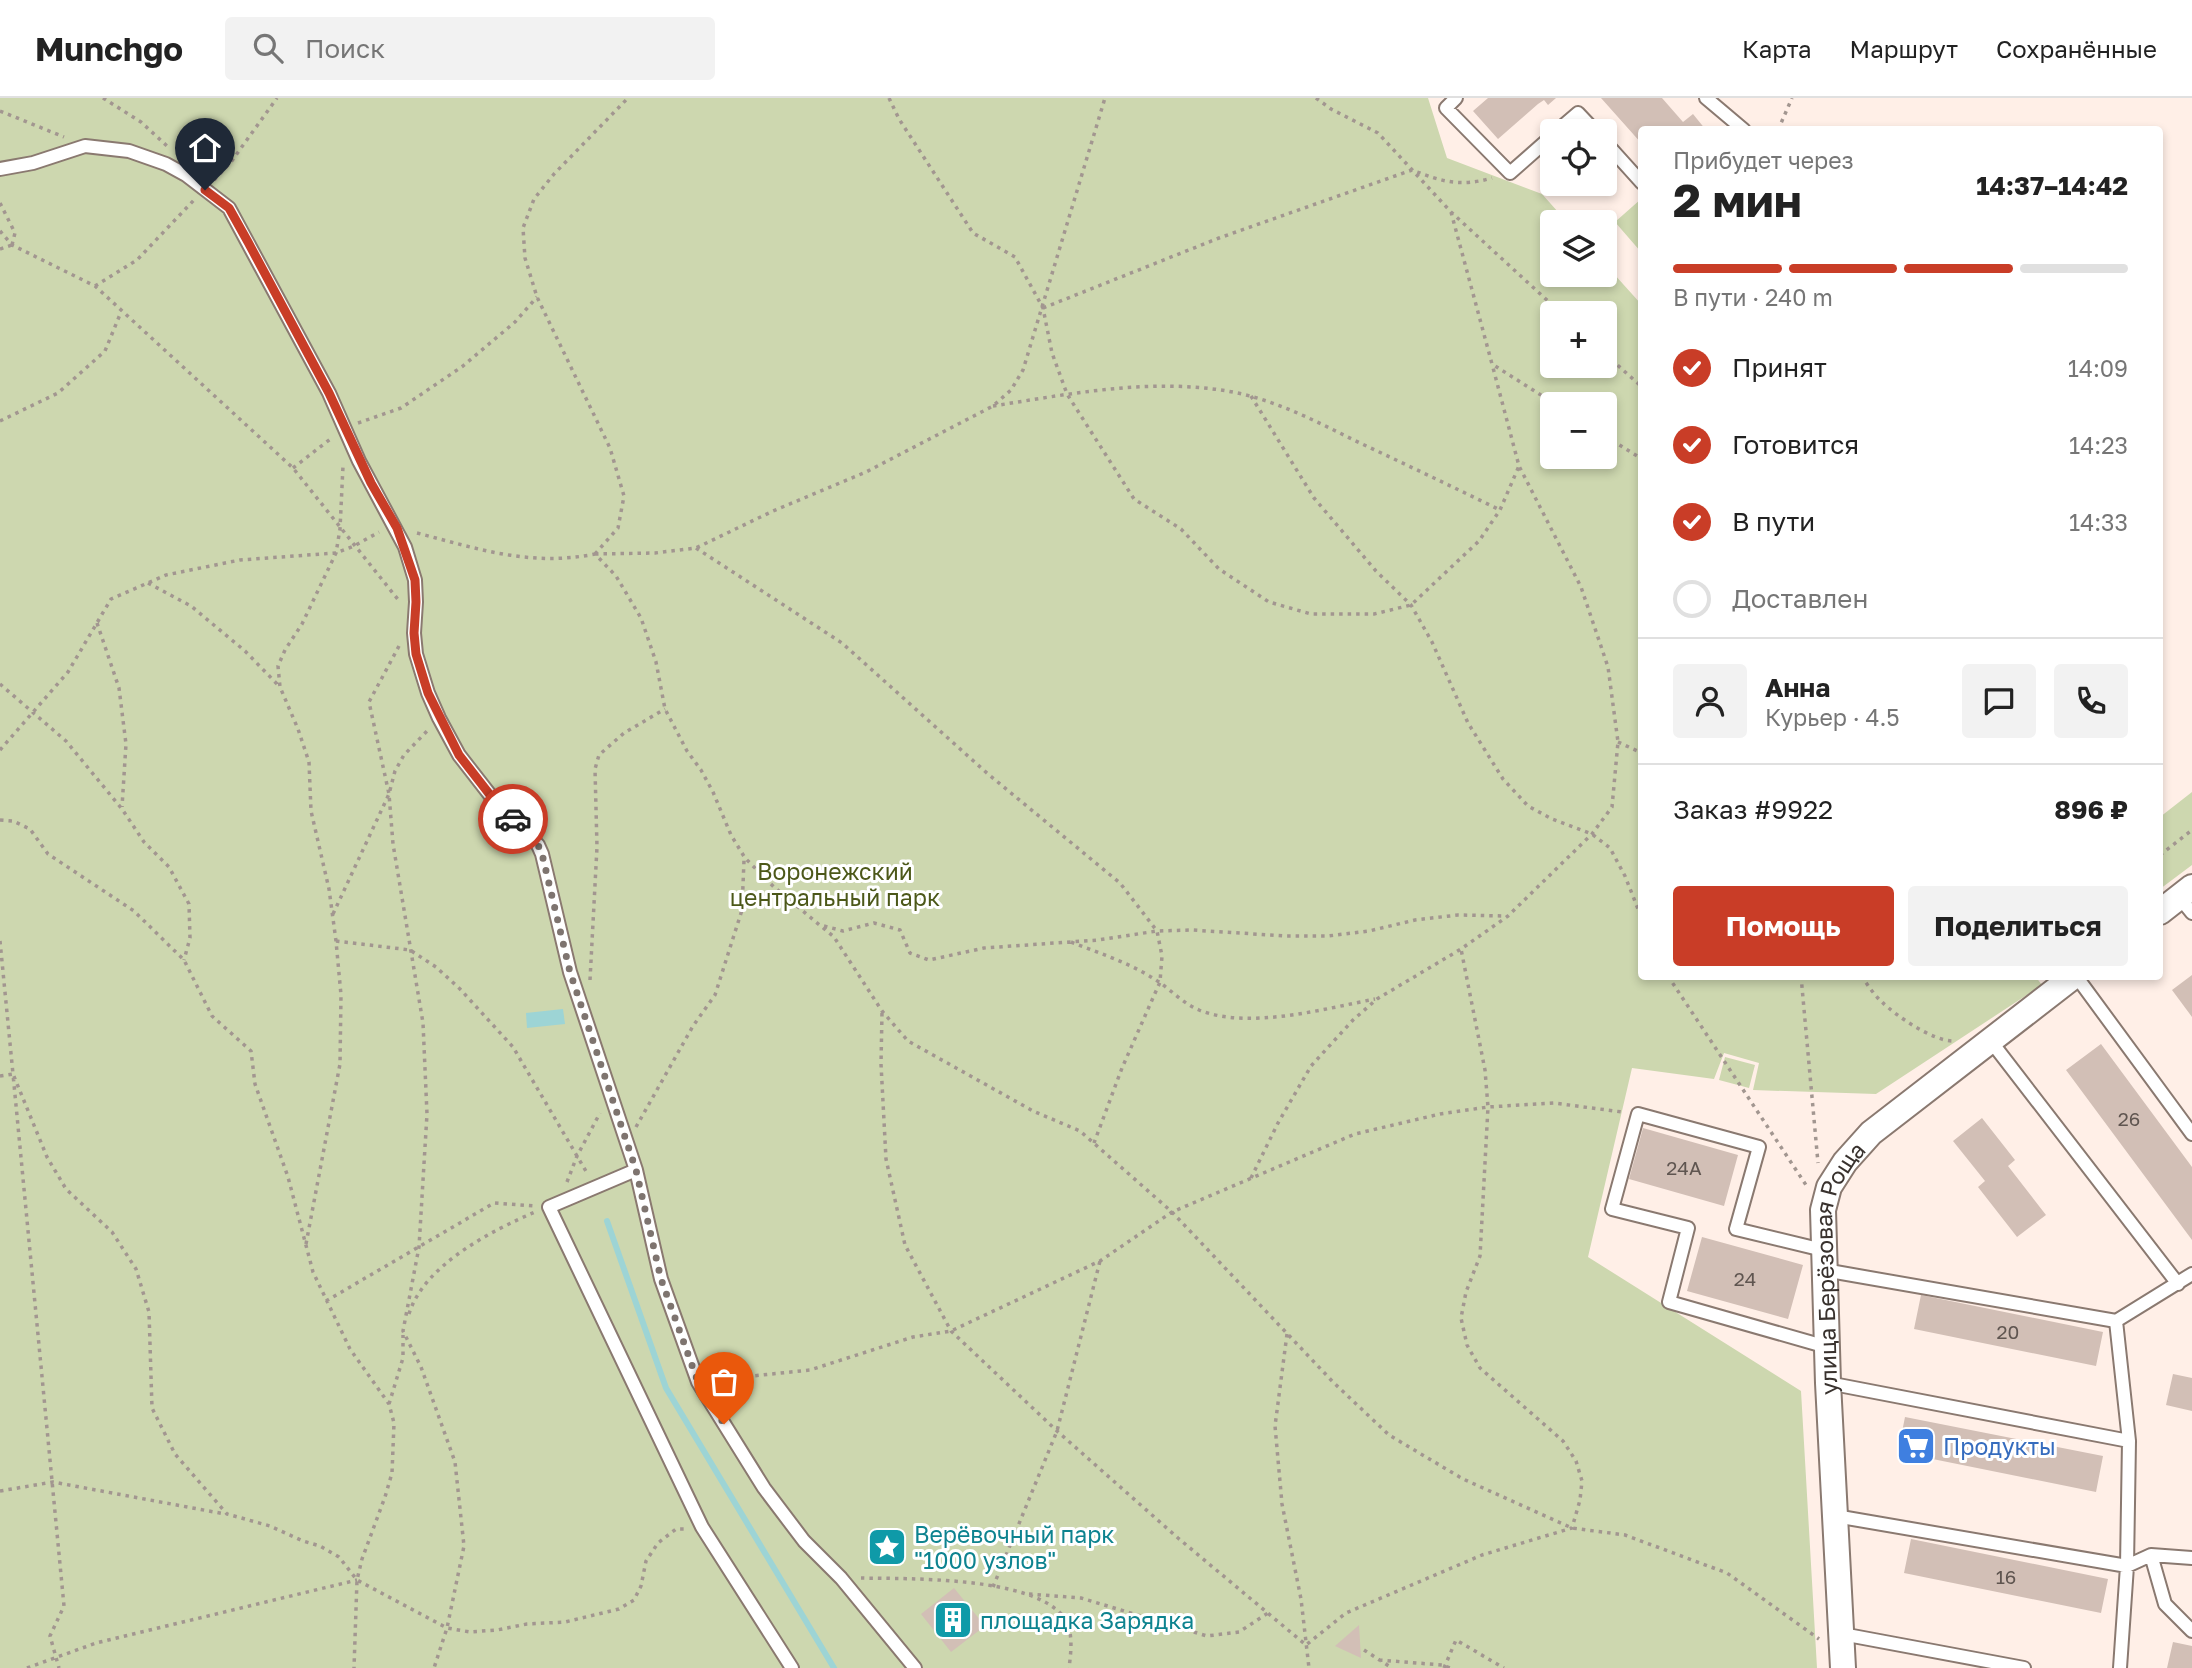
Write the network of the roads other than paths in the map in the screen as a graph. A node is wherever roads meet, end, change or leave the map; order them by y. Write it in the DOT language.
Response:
graph roads {
  1 [pos="1456,98"];
  2 [pos="1706,98"];
  3 [pos="1740,126"];
  4 [pos="1540,147"];
  5 [pos="1617,155"];
  6 [pos="0,169"];
  7 [pos="1638,179"];
  8 [pos="2188,899"];
  9 [pos="2163,911"];
  10 [pos="2066,980"];
  11 [pos="2071,980"];
  12 [pos="1990,1040"];
  13 [pos="2192,1134"];
  14 [pos="636,1170"];
  15 [pos="1823,1260"];
  16 [pos="2192,1274"];
  17 [pos="2178,1284"];
  18 [pos="2116,1321"];
  19 [pos="1826,1347"];
  20 [pos="1828,1383"];
  21 [pos="2129,1441"];
  22 [pos="1835,1516"];
  23 [pos="2151,1555"];
  24 [pos="2192,1558"];
  25 [pos="2127,1566"];
  26 [pos="2192,1630"];
  27 [pos="1843,1653"];
  28 [pos="792,1668"];
  29 [pos="915,1668"];
  30 [pos="2024,1668"];
  31 [pos="2120,1668"];
  1 -- 4 [label="lane"];
  2 -- 3 [label="lane"];
  5 -- 7 [label="lane"];
  6 -- 14 [label="lane"];
  8 -- 9 [label="street"];
  10 -- 12 [label="street, улица Берёзовая Роща"];
  11 -- 13 [label="lane"];
  12 -- 15 [label="street, улица Берёзовая Роща"];
  12 -- 17 [label="lane"];
  14 -- 28 [label="lane"];
  14 -- 29 [label="lane"];
  15 -- 18 [label="lane"];
  15 -- 19 [label="street, улица Берёзовая Роща"];
  15 -- 19 [label="lane"];
  16 -- 17 [label="lane"];
  17 -- 18 [label="lane"];
  18 -- 21 [label="lane"];
  19 -- 20 [label="street, улица Берёзовая Роща"];
  20 -- 21 [label="lane"];
  20 -- 22 [label="street, улица Берёзовая Роща"];
  21 -- 25 [label="lane"];
  22 -- 25 [label="lane"];
  22 -- 27 [label="street, улица Берёзовая Роща"];
  23 -- 24 [label="lane"];
  23 -- 25 [label="lane"];
  23 -- 26 [label="lane"];
  25 -- 31 [label="lane"];
  27 -- 30 [label="lane"];
}
